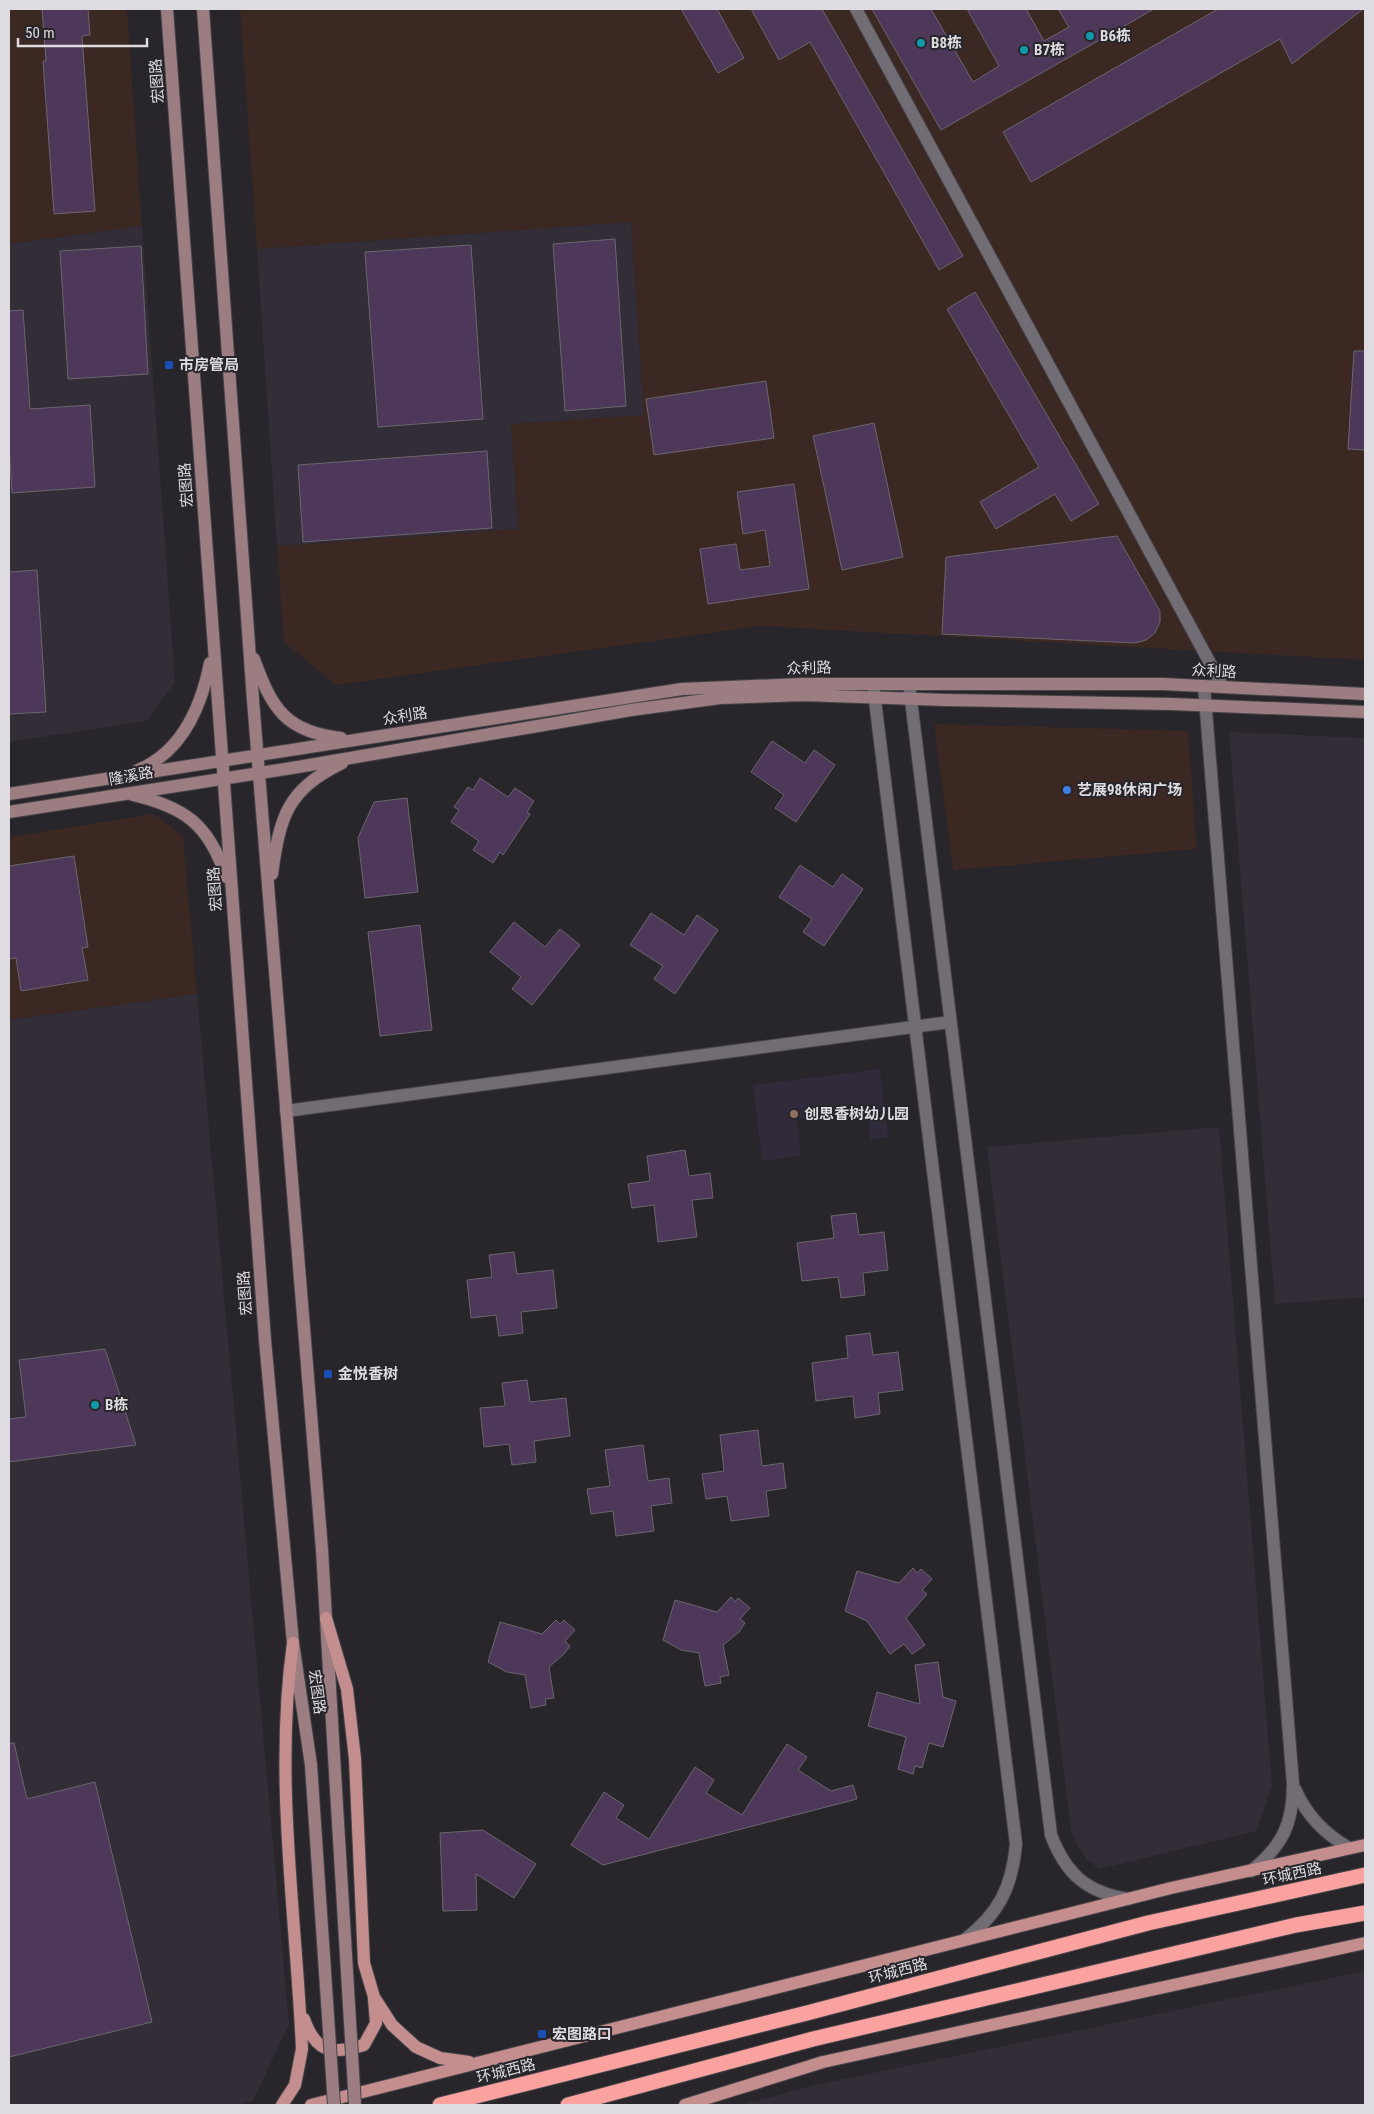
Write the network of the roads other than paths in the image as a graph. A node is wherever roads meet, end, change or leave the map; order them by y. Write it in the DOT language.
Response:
graph roads {
  1 [pos="166,9"];
  2 [pos="202,9"];
  3 [pos="856,9"];
  4 [pos="249,642"];
  5 [pos="213,646"];
  6 [pos="873,684"];
  7 [pos="909,684"];
  8 [pos="1204,686"];
  9 [pos="1223,687"];
  10 [pos="1365,694"];
  11 [pos="874,698"];
  12 [pos="911,699"];
  13 [pos="1206,705"];
  14 [pos="1365,712"];
  15 [pos="357,740"];
  16 [pos="257,755"];
  17 [pos="355,756"];
  18 [pos="222,761"];
  19 [pos="259,772"];
  20 [pos="122,776"];
  21 [pos="223,778"];
  22 [pos="125,793"];
  23 [pos="9,794"];
  24 [pos="9,812"];
  25 [pos="232,894"];
  26 [pos="269,896"];
  27 [pos="950,1022"];
  28 [pos="915,1027"];
  29 [pos="286,1110"];
  30 [pos="326,1618"];
  31 [pos="294,1643"];
  32 [pos="1293,1784"];
  33 [pos="1365,1845"];
  34 [pos="1349,1848"];
  35 [pos="1251,1871"];
  36 [pos="1365,1875"];
  37 [pos="1130,1899"];
  38 [pos="1365,1913"];
  39 [pos="960,1943"];
  40 [pos="1365,1943"];
  41 [pos="374,1997"];
  42 [pos="300,2007"];
  43 [pos="477,2064"];
  44 [pos="282,2105"];
  45 [pos="311,2105"];
  46 [pos="334,2105"];
  47 [pos="356,2105"];
  48 [pos="440,2105"];
  49 [pos="568,2105"];
  50 [pos="685,2105"];
  1 -- 5 [label="main road, 宏图路"];
  2 -- 4 [label="main road, 宏图路"];
  3 -- 9 [label="street"];
  4 -- 15 [label="main road"];
  4 -- 16 [label="main road, 宏图路"];
  5 -- 18 [label="main road, 宏图路"];
  5 -- 20 [label="main road"];
  6 -- 7 [label="main road, 众利路"];
  6 -- 11 [label="street"];
  6 -- 15 [label="main road, 众利路"];
  7 -- 8 [label="main road, 众利路"];
  7 -- 12 [label="street"];
  8 -- 9 [label="main road, 众利路"];
  8 -- 13 [label="street"];
  9 -- 10 [label="main road, 众利路"];
  11 -- 12 [label="main road, 众利路"];
  11 -- 17 [label="main road, 众利路"];
  11 -- 28 [label="street"];
  12 -- 13 [label="main road, 众利路"];
  12 -- 27 [label="street"];
  13 -- 14 [label="main road, 众利路"];
  13 -- 32 [label="street"];
  15 -- 16 [label="main road, 众利路"];
  16 -- 18 [label="main road, 隆溪路"];
  16 -- 19 [label="main road, 宏图路"];
  17 -- 19 [label="main road, 众利路"];
  17 -- 26 [label="main road"];
  18 -- 20 [label="main road, 隆溪路"];
  18 -- 21 [label="main road, 宏图路"];
  19 -- 21 [label="main road, 隆溪路"];
  19 -- 26 [label="main road, 宏图路"];
  20 -- 23 [label="main road, 隆溪路"];
  21 -- 22 [label="main road, 隆溪路"];
  21 -- 25 [label="main road, 宏图路"];
  22 -- 24 [label="main road, 隆溪路"];
  22 -- 25 [label="main road"];
  25 -- 31 [label="main road, 宏图路"];
  26 -- 29 [label="main road, 宏图路"];
  27 -- 28 [label="street"];
  27 -- 37 [label="street"];
  28 -- 29 [label="street"];
  28 -- 39 [label="street"];
  29 -- 30 [label="main road, 宏图路"];
  30 -- 41 [label="main road"];
  30 -- 47 [label="main road, 宏图路, bridge"];
  31 -- 42 [label="main road"];
  31 -- 46 [label="main road, 宏图路, bridge"];
  32 -- 34 [label="street"];
  32 -- 35 [label="street"];
  33 -- 34 [label="main road"];
  34 -- 35 [label="main road"];
  35 -- 37 [label="main road"];
  36 -- 48 [label="highway, 环城西路"];
  37 -- 39 [label="main road"];
  38 -- 49 [label="highway"];
  39 -- 43 [label="main road"];
  40 -- 50 [label="main road"];
  41 -- 42 [label="main road"];
  41 -- 43 [label="main road"];
  42 -- 44 [label="main road"];
  43 -- 45 [label="main road"];
}
